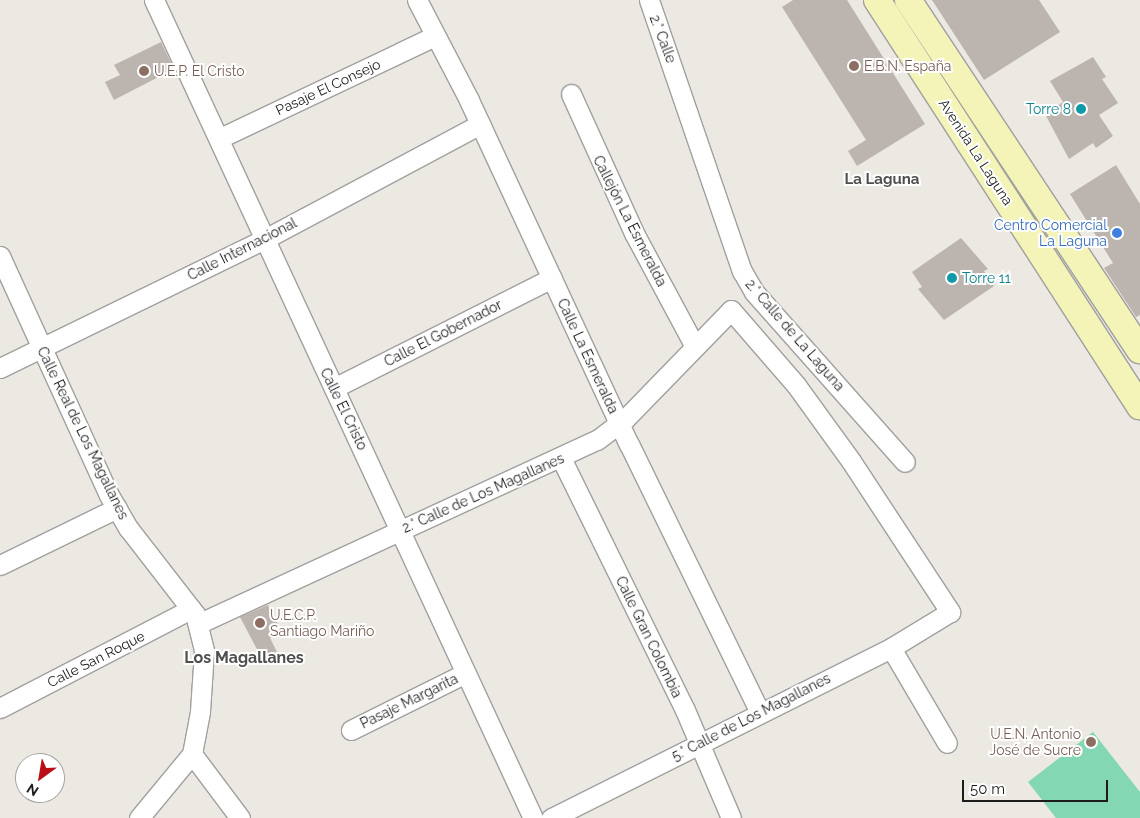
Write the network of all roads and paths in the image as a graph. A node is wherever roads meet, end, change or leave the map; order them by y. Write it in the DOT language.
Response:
graph roads {
  1 [pos="154,0"];
  2 [pos="417,0"];
  3 [pos="649,0"];
  4 [pos="877,0"];
  5 [pos="908,0"];
  6 [pos="435,36"];
  7 [pos="678,77"];
  8 [pos="571,94"];
  9 [pos="480,124"];
  10 [pos="220,138"];
  11 [pos="265,238"];
  12 [pos="0,256"];
  13 [pos="552,278"];
  14 [pos="694,345"];
  15 [pos="42,348"];
  16 [pos="1140,350"];
  17 [pos="0,368"];
  18 [pos="334,388"];
  19 [pos="1140,406"];
  20 [pos="620,424"];
  21 [pos="561,458"];
  22 [pos="905,462"];
  23 [pos="117,508"];
  24 [pos="399,530"];
  25 [pos="0,566"];
  26 [pos="950,612"];
  27 [pos="195,617"];
  28 [pos="891,648"];
  29 [pos="466,673"];
  30 [pos="0,708"];
  31 [pos="760,712"];
  32 [pos="351,730"];
  33 [pos="699,743"];
  34 [pos="947,743"];
  35 [pos="192,754"];
  36 [pos="139,818"];
  37 [pos="240,818"];
  38 [pos="533,818"];
  39 [pos="551,818"];
  40 [pos="731,818"];
  1 -- 10 [label="street, Calle El Cristo"];
  2 -- 6 [label="street, Calle La Esmeralda"];
  3 -- 7 [label="street, 2.° Calle"];
  4 -- 19 [label="street, Avenida La Laguna"];
  5 -- 16 [label="street, Avenida La Laguna"];
  6 -- 9 [label="street, Calle La Esmeralda"];
  6 -- 10 [label="street, Pasaje El Consejo"];
  7 -- 22 [label="street, 2.° Calle de La Laguna"];
  8 -- 14 [label="street, Callejón La Esmeralda"];
  9 -- 11 [label="street, Calle Internacional"];
  9 -- 13 [label="street, Calle La Esmeralda"];
  10 -- 11 [label="street, Calle El Cristo"];
  11 -- 15 [label="street, Calle Internacional"];
  11 -- 18 [label="street, Calle El Cristo"];
  12 -- 15 [label="street, Calle Real de Los Magallanes"];
  13 -- 18 [label="street, Calle El Gobernador"];
  13 -- 20 [label="street, Calle La Esmeralda"];
  14 -- 20 [label="street, 2.° Calle de Los Magallanes"];
  14 -- 26 [label="street, 2.° Calle de Los Magallanes"];
  15 -- 17 [label="street, Calle Internacional"];
  15 -- 23 [label="street, Calle Real de Los Magallanes"];
  18 -- 24 [label="street, Calle El Cristo"];
  20 -- 21 [label="street, 2.° Calle de Los Magallanes"];
  20 -- 31 [label="street, Calle La Esmeralda"];
  21 -- 24 [label="street, 2.° Calle de Los Magallanes"];
  21 -- 33 [label="street, Calle Gran Colombia"];
  23 -- 25 [label="street"];
  23 -- 27 [label="street, Calle Real de Los Magallanes"];
  24 -- 27 [label="street, 2.° Calle de Los Magallanes"];
  24 -- 29 [label="street, Calle El Cristo"];
  26 -- 28 [label="street, 5.° Calle de Los Magallanes"];
  27 -- 30 [label="street, Calle San Roque"];
  27 -- 35 [label="street, Calle Real de Los Magallanes"];
  28 -- 31 [label="street, 5.° Calle de Los Magallanes"];
  28 -- 34 [label="street"];
  29 -- 32 [label="street, Pasaje Margarita"];
  29 -- 38 [label="street, Calle El Cristo"];
  31 -- 33 [label="street, 5.° Calle de Los Magallanes"];
  33 -- 39 [label="street, 5.° Calle de Los Magallanes"];
  33 -- 40 [label="street, Calle Gran Colombia"];
  35 -- 36 [label="street"];
  35 -- 37 [label="street"];
}
